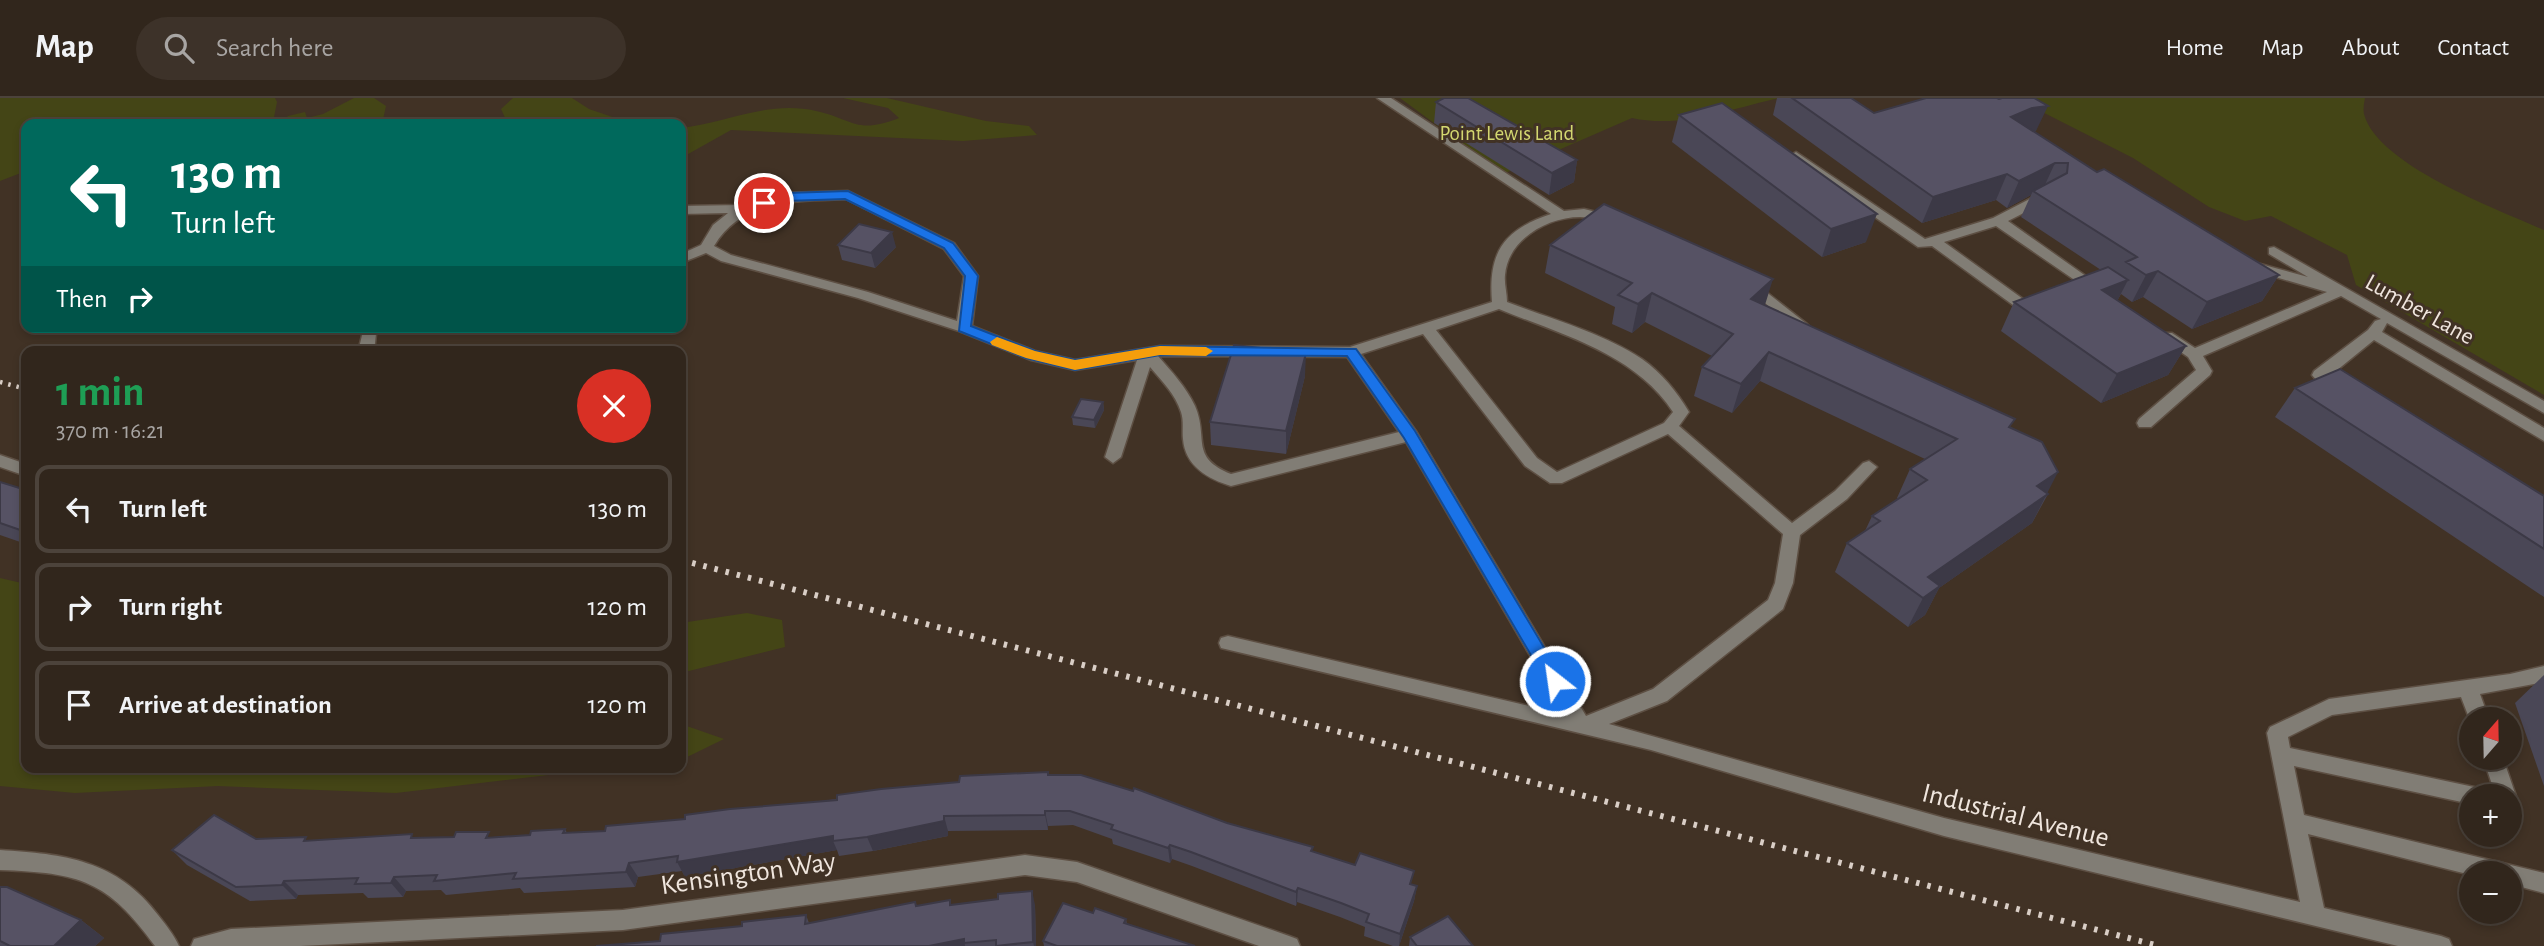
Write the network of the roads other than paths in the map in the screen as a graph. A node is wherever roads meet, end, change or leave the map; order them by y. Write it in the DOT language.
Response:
graph roads {
  1 [pos="1384,98"];
  2 [pos="1786,149"];
  3 [pos="2049,194"];
  4 [pos="743,209"];
  5 [pos="686,210"];
  6 [pos="1563,216"];
  7 [pos="1998,221"];
  8 [pos="1622,222"];
  9 [pos="1934,241"];
  10 [pos="706,248"];
  11 [pos="2274,251"];
  12 [pos="686,258"];
  13 [pos="2244,263"];
  14 [pos="1742,279"];
  15 [pos="2340,291"];
  16 [pos="2054,300"];
  17 [pos="2114,300"];
  18 [pos="1500,304"];
  19 [pos="2387,315"];
  20 [pos="964,328"];
  21 [pos="1427,328"];
  22 [pos="2160,331"];
  23 [pos="2373,333"];
  24 [pos="1818,336"];
  25 [pos="1351,352"];
  26 [pos="1147,353"];
  27 [pos="2194,354"];
  28 [pos="2353,397"];
  29 [pos="2544,408"];
  30 [pos="2145,423"];
  31 [pos="1670,427"];
  32 [pos="1410,435"];
  33 [pos="2544,436"];
  34 [pos="1113,457"];
  35 [pos="0,461"];
  36 [pos="1869,467"];
  37 [pos="21,468"];
  38 [pos="1793,532"];
  39 [pos="1228,643"];
  40 [pos="2544,674"];
  41 [pos="2468,688"];
  42 [pos="2475,707"];
  43 [pos="1581,726"];
  44 [pos="2281,755"];
  45 [pos="2459,793"];
  46 [pos="2295,822"];
  47 [pos="0,860"];
  48 [pos="2459,862"];
  49 [pos="2522,878"];
  50 [pos="2544,883"];
  51 [pos="2314,915"];
  52 [pos="168,946"];
  53 [pos="202,946"];
  54 [pos="1289,946"];
  55 [pos="2441,946"];
  1 -- 6 [label="street"];
  2 -- 9 [label="street"];
  3 -- 7 [label="street"];
  4 -- 5 [label="street"];
  4 -- 10 [label="street"];
  4 -- 20 [label="street"];
  6 -- 8 [label="street"];
  6 -- 18 [label="street"];
  7 -- 9 [label="street"];
  7 -- 17 [label="street"];
  9 -- 16 [label="street"];
  10 -- 12 [label="street"];
  10 -- 20 [label="street"];
  11 -- 15 [label="street, Lumber Lane"];
  13 -- 15 [label="street"];
  14 -- 24 [label="street"];
  15 -- 19 [label="street, Lumber Lane"];
  15 -- 27 [label="street"];
  18 -- 21 [label="street"];
  18 -- 31 [label="street"];
  19 -- 23 [label="street"];
  19 -- 29 [label="street, Lumber Lane"];
  20 -- 26 [label="street"];
  21 -- 25 [label="street"];
  21 -- 31 [label="street"];
  22 -- 27 [label="street"];
  23 -- 28 [label="street"];
  23 -- 33 [label="street"];
  25 -- 26 [label="street"];
  25 -- 32 [label="street"];
  26 -- 32 [label="street"];
  26 -- 34 [label="street"];
  27 -- 30 [label="street"];
  31 -- 38 [label="street"];
  32 -- 43 [label="street"];
  35 -- 37 [label="street"];
  36 -- 38 [label="street"];
  38 -- 43 [label="street"];
  39 -- 43 [label="street, Industrial Avenue"];
  40 -- 41 [label="street"];
  41 -- 42 [label="street"];
  41 -- 44 [label="street"];
  43 -- 51 [label="street, Industrial Avenue"];
  44 -- 45 [label="street"];
  44 -- 46 [label="street"];
  46 -- 48 [label="street"];
  46 -- 51 [label="street"];
  47 -- 52 [label="street"];
  49 -- 50 [label="street"];
  51 -- 55 [label="street, Industrial Avenue"];
  53 -- 54 [label="street, Kensington Way"];
}
